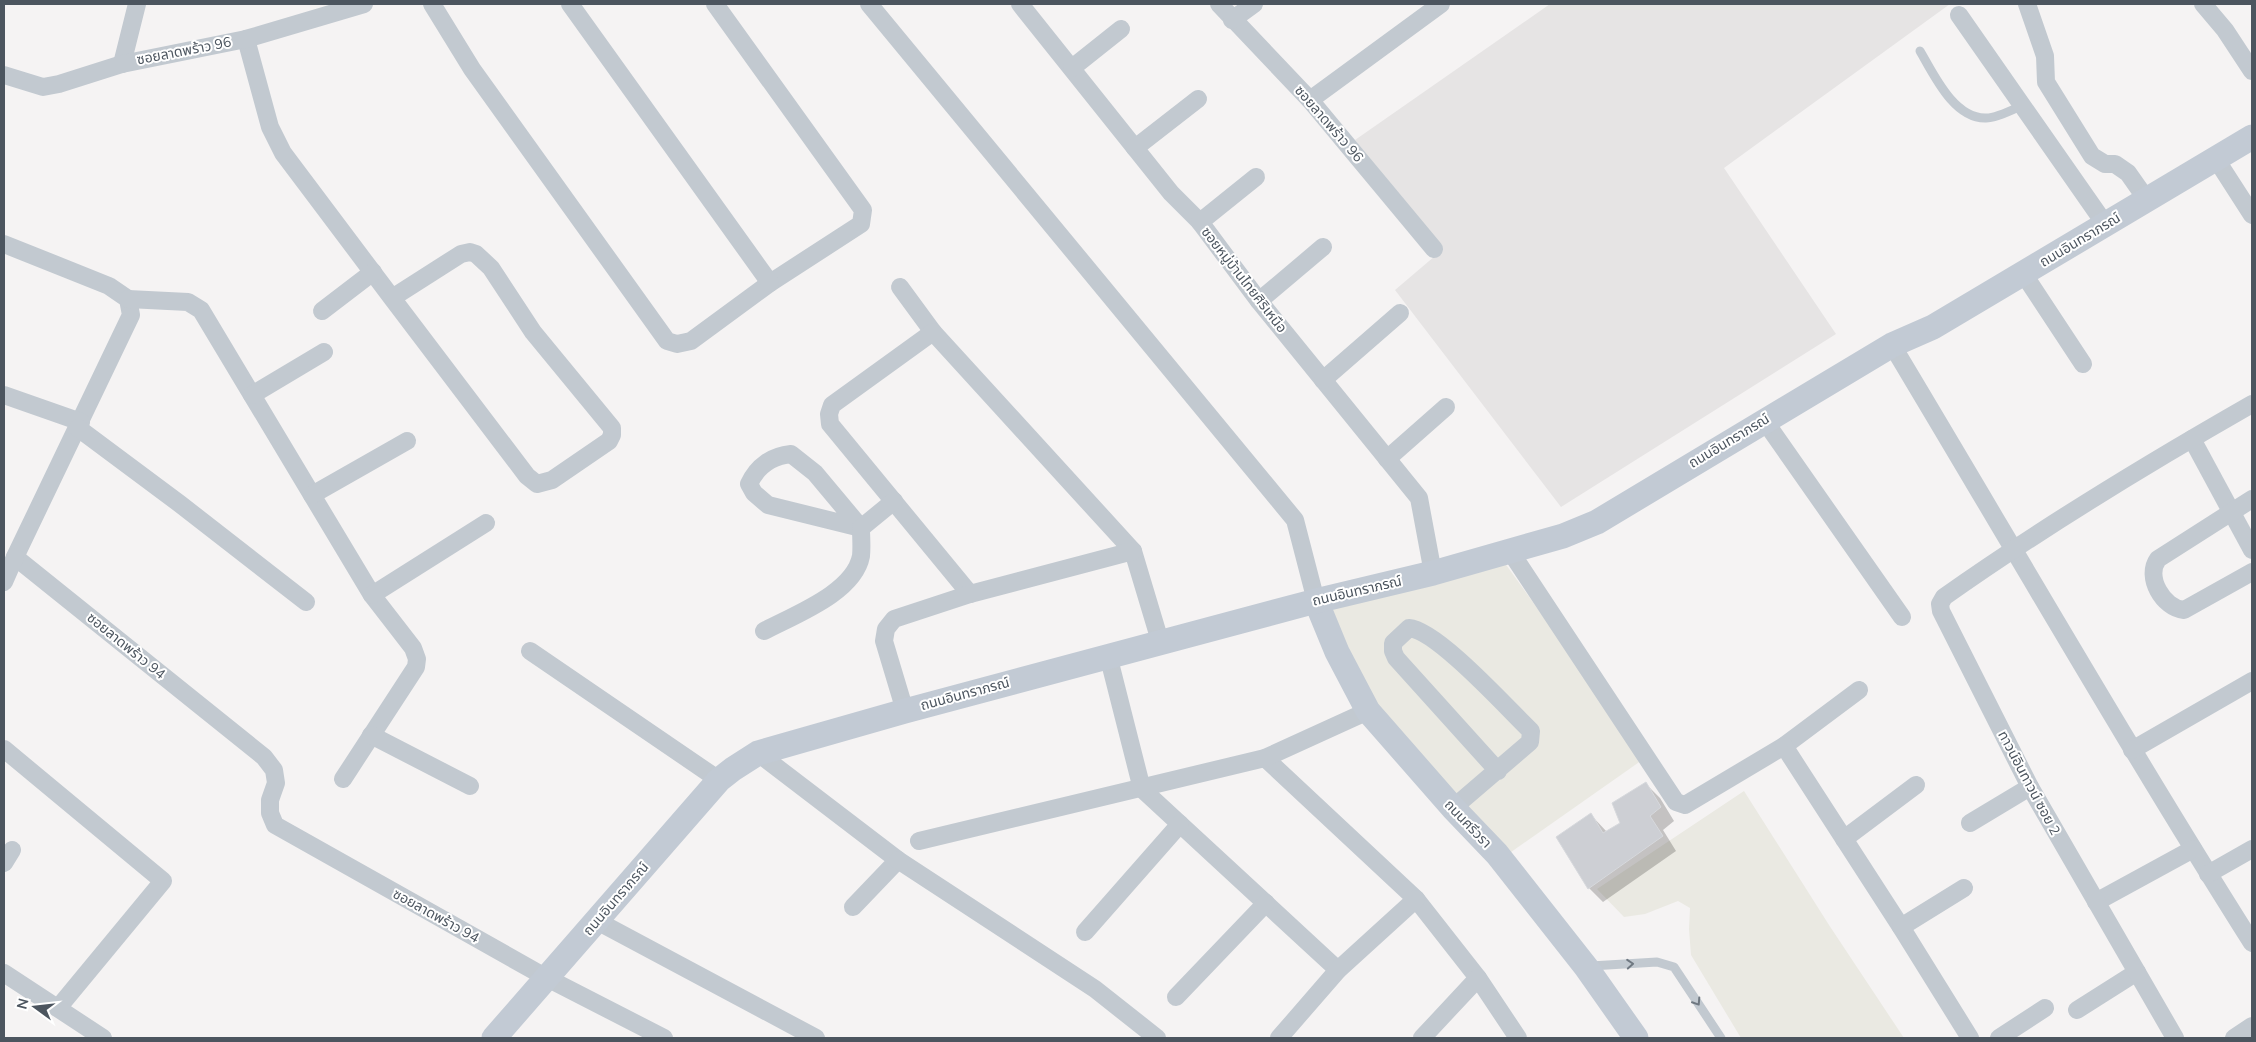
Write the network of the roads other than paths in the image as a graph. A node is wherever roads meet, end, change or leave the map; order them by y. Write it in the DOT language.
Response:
graph roads {
  1 [pos="137,4"];
  2 [pos="364,4"];
  3 [pos="432,4"];
  4 [pos="570,4"];
  5 [pos="715,4"];
  6 [pos="869,4"];
  7 [pos="1020,4"];
  8 [pos="1219,4"];
  9 [pos="1254,4"];
  10 [pos="1441,4"];
  11 [pos="2027,4"];
  12 [pos="2203,4"];
  13 [pos="1960,15"];
  14 [pos="1232,20"];
  15 [pos="1121,29"];
  16 [pos="246,39"];
  17 [pos="1920,51"];
  18 [pos="122,64"];
  19 [pos="1072,68"];
  20 [pos="2252,71"];
  21 [pos="4,75"];
  22 [pos="1198,100"];
  23 [pos="1310,100"];
  24 [pos="2023,106"];
  25 [pos="2252,137"];
  26 [pos="1135,148"];
  27 [pos="2216,159"];
  28 [pos="1256,177"];
  29 [pos="2147,200"];
  30 [pos="2252,214"];
  31 [pos="1200,222"];
  32 [pos="2106,224"];
  33 [pos="4,244"];
  34 [pos="1323,247"];
  35 [pos="1434,249"];
  36 [pos="373,272"];
  37 [pos="2023,273"];
  38 [pos="770,283"];
  39 [pos="900,287"];
  40 [pos="392,298"];
  41 [pos="128,300"];
  42 [pos="1259,301"];
  43 [pos="322,311"];
  44 [pos="1400,313"];
  45 [pos="932,332"];
  46 [pos="1892,345"];
  47 [pos="324,352"];
  48 [pos="2083,364"];
  49 [pos="1323,380"];
  50 [pos="4,395"];
  51 [pos="252,396"];
  52 [pos="2252,404"];
  53 [pos="1446,407"];
  54 [pos="1764,420"];
  55 [pos="80,425"];
  56 [pos="2192,439"];
  57 [pos="407,441"];
  58 [pos="1387,459"];
  59 [pos="312,495"];
  60 [pos="2252,499"];
  61 [pos="894,500"];
  62 [pos="2232,512"];
  63 [pos="486,523"];
  64 [pos="861,528"];
  65 [pos="2014,548"];
  66 [pos="2252,550"];
  67 [pos="1133,551"];
  68 [pos="1510,551"];
  69 [pos="8,568"];
  70 [pos="2252,572"];
  71 [pos="1433,573"];
  72 [pos="970,594"];
  73 [pos="372,595"];
  74 [pos="1316,600"];
  75 [pos="306,602"];
  76 [pos="1902,618"];
  77 [pos="764,631"];
  78 [pos="1160,642"];
  79 [pos="530,651"];
  80 [pos="1108,655"];
  81 [pos="2252,681"];
  82 [pos="1859,690"];
  83 [pos="905,710"];
  84 [pos="1368,711"];
  85 [pos="371,735"];
  86 [pos="1784,746"];
  87 [pos="4,749"];
  88 [pos="2132,750"];
  89 [pos="758,753"];
  90 [pos="1265,758"];
  91 [pos="1498,771"];
  92 [pos="343,779"];
  93 [pos="719,780"];
  94 [pos="1916,785"];
  95 [pos="470,786"];
  96 [pos="2030,787"];
  97 [pos="1142,789"];
  98 [pos="1453,808"];
  99 [pos="1970,823"];
  100 [pos="1180,824"];
  101 [pos="1844,839"];
  102 [pos="919,841"];
  103 [pos="2193,849"];
  104 [pos="2252,849"];
  105 [pos="898,860"];
  106 [pos="2208,874"];
  107 [pos="1964,888"];
  108 [pos="1416,898"];
  109 [pos="2096,902"];
  110 [pos="1266,903"];
  111 [pos="853,907"];
  112 [pos="597,921"];
  113 [pos="1901,927"];
  114 [pos="1085,932"];
  115 [pos="2252,943"];
  116 [pos="1586,967"];
  117 [pos="1338,970"];
  118 [pos="2137,972"];
  119 [pos="4,973"];
  120 [pos="547,978"];
  121 [pos="1478,978"];
  122 [pos="1176,997"];
  123 [pos="58,1008"];
  124 [pos="2045,1008"];
  125 [pos="2076,1010"];
  126 [pos="2252,1026"];
  127 [pos="103,1038"];
  128 [pos="494,1038"];
  129 [pos="664,1038"];
  130 [pos="816,1038"];
  131 [pos="1157,1038"];
  132 [pos="1279,1038"];
  133 [pos="1422,1038"];
  134 [pos="1518,1038"];
  135 [pos="1636,1038"];
  136 [pos="1721,1038"];
  137 [pos="1970,1038"];
  138 [pos="1999,1038"];
  139 [pos="2175,1038"];
  140 [pos="2234,1038"];
  1 -- 18 [label="street"];
  2 -- 16 [label="street, ซอยลาดพร้าว 96"];
  3 -- 38 [label="street"];
  4 -- 38 [label="street"];
  5 -- 38 [label="street"];
  6 -- 74 [label="street"];
  7 -- 19 [label="street, ซอยหมู่บ้านไทยศิริเหนือ"];
  8 -- 14 [label="street, ซอยลาดพร้าว 96"];
  9 -- 14 [label="street"];
  10 -- 23 [label="street"];
  11 -- 29 [label="street"];
  12 -- 20 [label="street"];
  13 -- 24 [label="street"];
  14 -- 23 [label="street, ซอยลาดพร้าว 96"];
  15 -- 19 [label="street"];
  16 -- 18 [label="street, ซอยลาดพร้าว 96"];
  16 -- 36 [label="street"];
  17 -- 24 [label="lane"];
  18 -- 21 [label="street, ซอยลาดพร้าว 96"];
  19 -- 26 [label="street, ซอยหมู่บ้านไทยศิริเหนือ"];
  22 -- 26 [label="street"];
  23 -- 35 [label="street, ซอยลาดพร้าว 96"];
  24 -- 32 [label="street"];
  25 -- 27 [label="street, ถนนอินทราภรณ์"];
  26 -- 31 [label="street, ซอยหมู่บ้านไทยศิริเหนือ"];
  27 -- 29 [label="street, ถนนอินทราภรณ์"];
  27 -- 30 [label="street"];
  28 -- 31 [label="street"];
  29 -- 32 [label="street, ถนนอินทราภรณ์"];
  31 -- 42 [label="street, ซอยหมู่บ้านไทยศิริเหนือ"];
  32 -- 37 [label="street, ถนนอินทราภรณ์"];
  33 -- 41 [label="street"];
  34 -- 42 [label="street"];
  36 -- 40 [label="street"];
  36 -- 43 [label="street"];
  37 -- 46 [label="street, ถนนอินทราภรณ์"];
  37 -- 48 [label="street"];
  39 -- 45 [label="street"];
  40 -- 40 [label="street"];
  41 -- 51 [label="street"];
  41 -- 55 [label="street, ซอยลาดพร้าว 94"];
  42 -- 49 [label="street, ซอยหมู่บ้านไทยศิริเหนือ"];
  44 -- 49 [label="street"];
  45 -- 61 [label="street"];
  45 -- 67 [label="street"];
  46 -- 54 [label="street, ถนนอินทราภรณ์"];
  46 -- 65 [label="street"];
  47 -- 51 [label="street"];
  49 -- 58 [label="street, ซอยหมู่บ้านไทยศิริเหนือ"];
  50 -- 55 [label="street"];
  51 -- 59 [label="street"];
  52 -- 56 [label="street"];
  53 -- 58 [label="street"];
  54 -- 68 [label="street, ถนนอินทราภรณ์"];
  54 -- 76 [label="street"];
  55 -- 69 [label="street, ซอยลาดพร้าว 94"];
  55 -- 75 [label="street"];
  56 -- 62 [label="street"];
  56 -- 65 [label="street"];
  57 -- 59 [label="street"];
  58 -- 71 [label="street, ซอยหมู่บ้านไทยศิริเหนือ"];
  59 -- 73 [label="street"];
  60 -- 62 [label="street"];
  61 -- 64 [label="street"];
  61 -- 72 [label="street"];
  62 -- 66 [label="street"];
  62 -- 70 [label="street"];
  63 -- 73 [label="street"];
  64 -- 64 [label="street"];
  64 -- 77 [label="street"];
  65 -- 88 [label="street"];
  65 -- 96 [label="street, ทาวน์อินทาวน์ ซอย 2"];
  67 -- 72 [label="street"];
  67 -- 78 [label="street"];
  68 -- 71 [label="street, ถนนอินทราภรณ์"];
  68 -- 86 [label="street"];
  69 -- 120 [label="street, ซอยลาดพร้าว 94"];
  71 -- 74 [label="street, ถนนอินทราภรณ์"];
  72 -- 83 [label="street"];
  73 -- 85 [label="street"];
  74 -- 78 [label="street, ถนนอินทราภรณ์"];
  74 -- 84 [label="street, ถนนศรีวรา"];
  78 -- 80 [label="street, ถนนอินทราภรณ์"];
  79 -- 93 [label="street"];
  80 -- 83 [label="street, ถนนอินทราภรณ์"];
  80 -- 97 [label="street"];
  81 -- 88 [label="street"];
  82 -- 86 [label="street"];
  83 -- 89 [label="street, ถนนอินทราภรณ์"];
  84 -- 90 [label="street"];
  84 -- 98 [label="street, ถนนศรีวรา"];
  85 -- 92 [label="street"];
  85 -- 95 [label="street"];
  86 -- 101 [label="street"];
  87 -- 123 [label="street"];
  88 -- 103 [label="street"];
  89 -- 93 [label="street, ถนนอินทราภรณ์"];
  89 -- 105 [label="street"];
  90 -- 97 [label="street"];
  90 -- 108 [label="street"];
  91 -- 91 [label="street"];
  91 -- 98 [label="street"];
  93 -- 112 [label="street, ถนนอินทราภรณ์"];
  94 -- 101 [label="street"];
  96 -- 99 [label="street"];
  96 -- 109 [label="street, ทาวน์อินทาวน์ ซอย 2"];
  97 -- 100 [label="street"];
  97 -- 102 [label="street"];
  98 -- 116 [label="street, ถนนศรีวรา"];
  100 -- 110 [label="street"];
  100 -- 114 [label="street"];
  101 -- 113 [label="street"];
  103 -- 106 [label="street"];
  103 -- 109 [label="street"];
  104 -- 106 [label="street"];
  105 -- 111 [label="street"];
  105 -- 131 [label="street"];
  106 -- 115 [label="street"];
  107 -- 113 [label="street"];
  108 -- 117 [label="street"];
  108 -- 121 [label="street"];
  109 -- 118 [label="street, ทาวน์อินทาวน์ ซอย 2"];
  110 -- 117 [label="street"];
  110 -- 122 [label="street"];
  112 -- 120 [label="street, ถนนอินทราภรณ์"];
  112 -- 130 [label="street"];
  113 -- 137 [label="street"];
  116 -- 135 [label="street, ถนนศรีวรา"];
  116 -- 136 [label="lane, one-way"];
  117 -- 132 [label="street"];
  118 -- 125 [label="street"];
  118 -- 139 [label="street, ทาวน์อินทาวน์ ซอย 2"];
  119 -- 123 [label="street"];
  120 -- 128 [label="street, ถนนอินทราภรณ์"];
  120 -- 129 [label="street, ซอยลาดพร้าว 94"];
  121 -- 133 [label="street"];
  121 -- 134 [label="street"];
  123 -- 127 [label="street"];
  124 -- 138 [label="street"];
  126 -- 140 [label="street"];
}
